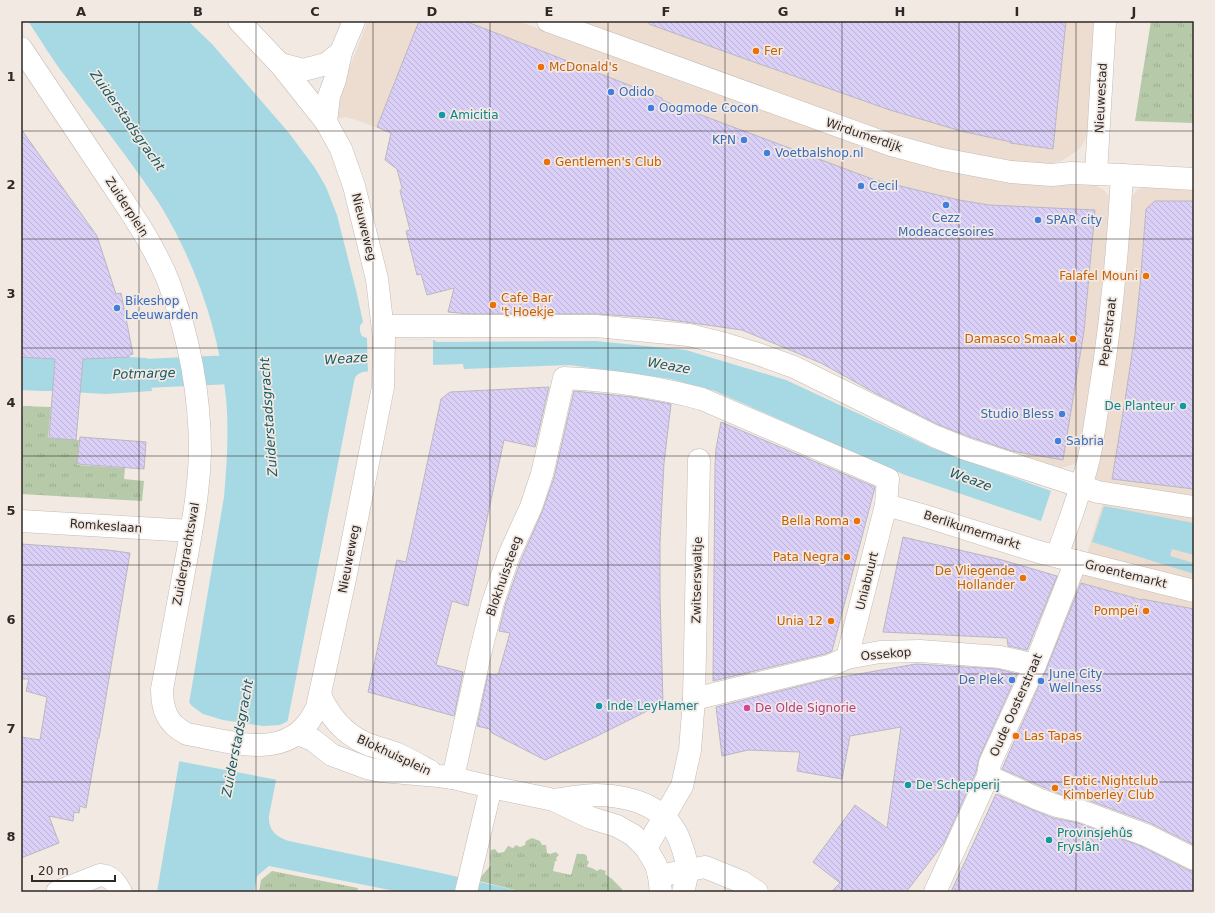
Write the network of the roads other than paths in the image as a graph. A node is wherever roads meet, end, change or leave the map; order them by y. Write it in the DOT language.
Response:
graph roads {
  1 [pos="239,21"];
  2 [pos="354,21"];
  3 [pos="548,21"];
  4 [pos="1105,21"];
  5 [pos="21,48"];
  6 [pos="341,52"];
  7 [pos="280,64"];
  8 [pos="326,122"];
  9 [pos="1096,174"];
  10 [pos="1122,175"];
  11 [pos="1194,179"];
  12 [pos="384,332"];
  13 [pos="196,384"];
  14 [pos="699,460"];
  15 [pos="1081,487"];
  16 [pos="886,505"];
  17 [pos="1194,507"];
  18 [pos="21,521"];
  19 [pos="191,531"];
  20 [pos="1066,559"];
  21 [pos="1194,591"];
  22 [pos="847,658"];
  23 [pos="1035,665"];
  24 [pos="320,695"];
  25 [pos="694,699"];
  26 [pos="298,734"];
  27 [pos="988,776"];
  28 [pos="446,777"];
  29 [pos="491,787"];
  30 [pos="554,800"];
  31 [pos="664,817"];
  32 [pos="646,848"];
  33 [pos="1194,859"];
  34 [pos="685,882"];
  35 [pos="660,884"];
  36 [pos="467,886"];
  37 [pos="57,892"];
  38 [pos="121,892"];
  39 [pos="757,892"];
  40 [pos="935,892"];
  1 -- 7 [label="street, Nieuweweg"];
  2 -- 6 [label="street"];
  3 -- 9 [label="street, Wirdumerdijk"];
  4 -- 9 [label="street, Nieuwestad"];
  5 -- 13 [label="street, Zuiderplein"];
  6 -- 7 [label="street"];
  6 -- 8 [label="street"];
  7 -- 8 [label="street, Nieuweweg"];
  8 -- 12 [label="street, Nieuweweg"];
  9 -- 10 [label="street, Wirdumerdijk"];
  10 -- 11 [label="street, Wirdumerdijk"];
  10 -- 15 [label="street, Peperstraat"];
  12 -- 15 [label="street"];
  12 -- 24 [label="street, Nieuweweg"];
  13 -- 19 [label="street, Zuidergrachtswal"];
  14 -- 25 [label="street, Zwitserswaltje"];
  15 -- 17 [label="street"];
  15 -- 20 [label="street, Peperstraat"];
  16 -- 20 [label="street, Berlikumermarkt"];
  16 -- 22 [label="street, Uniabuurt"];
  16 -- 28 [label="street, Blokhuissteeg"];
  18 -- 19 [label="street, Romkeslaan"];
  19 -- 26 [label="street, Zuidergrachtswal"];
  20 -- 21 [label="street, Groentemarkt"];
  20 -- 23 [label="street, Oude Oosterstraat"];
  22 -- 23 [label="street, Ossekop"];
  22 -- 25 [label="street, Ossekop"];
  23 -- 27 [label="street, Oude Oosterstraat"];
  24 -- 26 [label="street, Nieuweweg"];
  24 -- 28 [label="street, Blokhuisplein"];
  25 -- 31 [label="street"];
  26 -- 28 [label="street, Blokhuisplein"];
  27 -- 33 [label="street"];
  27 -- 40 [label="street, Oude Oosterstraat"];
  28 -- 29 [label="street, Blokhuisplein"];
  29 -- 30 [label="street, Blokhuisplein"];
  29 -- 36 [label="street"];
  30 -- 31 [label="street, Blokhuisplein"];
  30 -- 32 [label="street, Blokhuisplein"];
  31 -- 32 [label="street"];
  31 -- 34 [label="street, Blokhuisplein"];
  32 -- 35 [label="street, Blokhuisplein"];
  34 -- 35 [label="street"];
  34 -- 39 [label="street"];
  37 -- 38 [label="street"];
}
